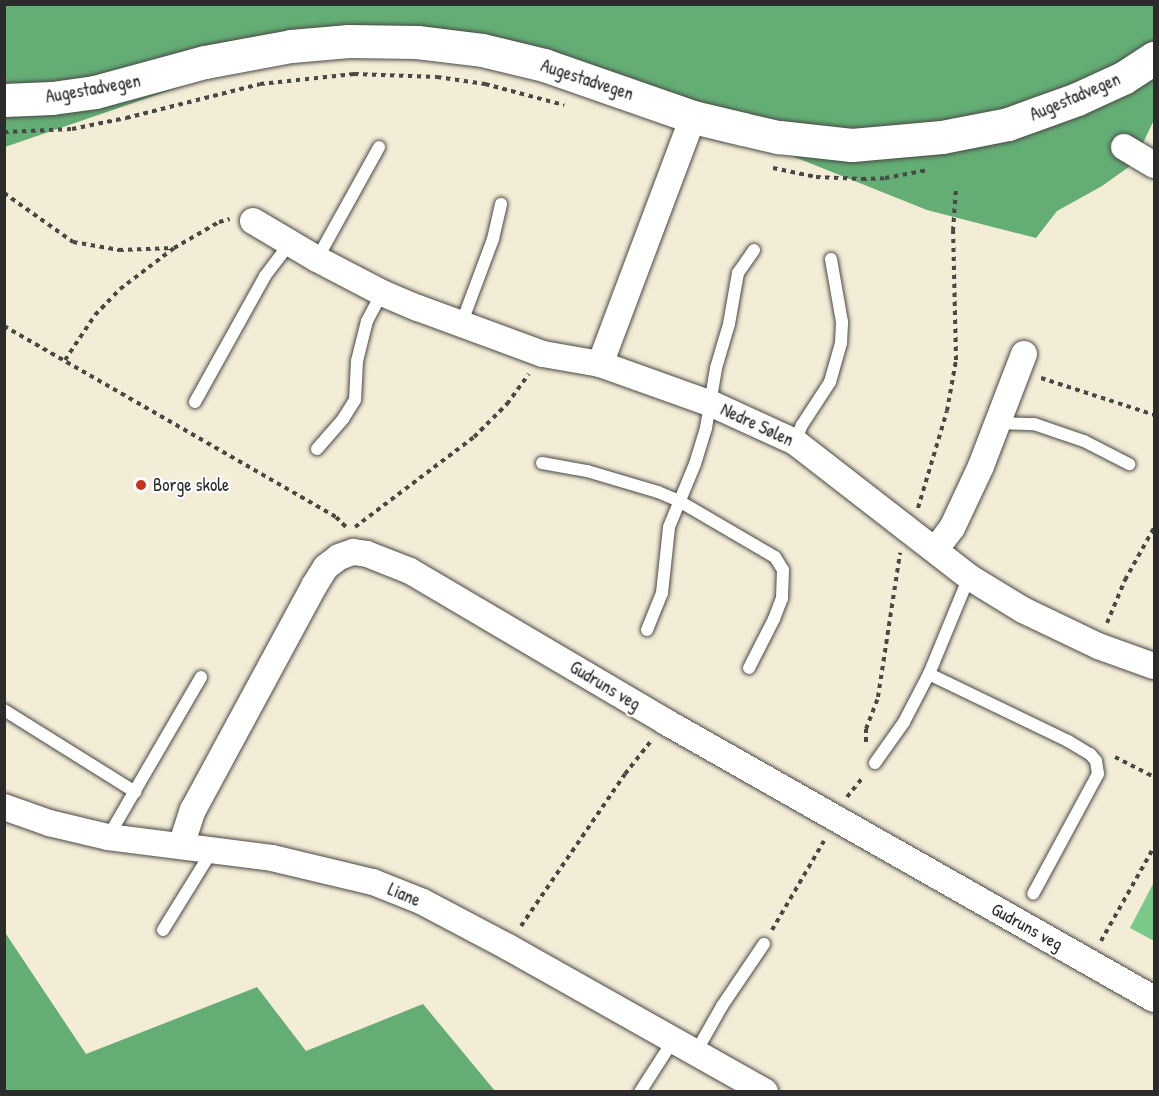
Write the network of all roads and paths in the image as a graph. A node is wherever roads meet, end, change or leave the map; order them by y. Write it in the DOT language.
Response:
graph roads {
  1 [pos="1155,58"];
  2 [pos="4,100"];
  3 [pos="573,108"];
  4 [pos="693,117"];
  5 [pos="4,132"];
  6 [pos="379,147"];
  7 [pos="1124,147"];
  8 [pos="1155,165"];
  9 [pos="771,167"];
  10 [pos="932,169"];
  11 [pos="956,188"];
  12 [pos="4,193"];
  13 [pos="501,204"];
  14 [pos="253,221"];
  15 [pos="290,243"];
  16 [pos="174,248"];
  17 [pos="754,250"];
  18 [pos="316,259"];
  19 [pos="831,260"];
  20 [pos="382,293"];
  21 [pos="462,322"];
  22 [pos="4,326"];
  23 [pos="543,354"];
  24 [pos="65,360"];
  25 [pos="1021,363"];
  26 [pos="600,364"];
  27 [pos="195,402"];
  28 [pos="712,404"];
  29 [pos="1155,415"];
  30 [pos="998,423"];
  31 [pos="795,442"];
  32 [pos="317,449"];
  33 [pos="542,463"];
  34 [pos="1129,464"];
  35 [pos="679,501"];
  36 [pos="908,528"];
  37 [pos="1155,528"];
  38 [pos="936,549"];
  39 [pos="969,577"];
  40 [pos="647,630"];
  41 [pos="1098,646"];
  42 [pos="1155,666"];
  43 [pos="749,668"];
  44 [pos="929,674"];
  45 [pos="201,677"];
  46 [pos="4,710"];
  47 [pos="666,722"];
  48 [pos="1096,761"];
  49 [pos="875,763"];
  50 [pos="1155,777"];
  51 [pos="135,792"];
  52 [pos="4,807"];
  53 [pos="837,820"];
  54 [pos="108,837"];
  55 [pos="181,846"];
  56 [pos="1155,847"];
  57 [pos="212,851"];
  58 [pos="1034,894"];
  59 [pos="163,930"];
  60 [pos="764,944"];
  61 [pos="508,947"];
  62 [pos="1089,962"];
  63 [pos="1155,999"];
  64 [pos="674,1039"];
  65 [pos="696,1052"];
  66 [pos="640,1092"];
  67 [pos="765,1092"];
  1 -- 4 [label="main road, Augestadvegen"];
  2 -- 4 [label="main road, Augestadvegen"];
  3 -- 5 [label="path"];
  4 -- 26 [label="street"];
  6 -- 18 [label="lane"];
  7 -- 8 [label="street"];
  9 -- 10 [label="path"];
  11 -- 36 [label="path"];
  12 -- 16 [label="path"];
  13 -- 21 [label="lane"];
  14 -- 15 [label="street, Nedre Sølen"];
  14 -- 16 [label="path"];
  15 -- 18 [label="street, Nedre Sølen"];
  15 -- 27 [label="lane"];
  16 -- 24 [label="path"];
  17 -- 28 [label="lane"];
  18 -- 20 [label="street, Nedre Sølen"];
  19 -- 31 [label="lane"];
  20 -- 21 [label="street, Nedre Sølen"];
  20 -- 32 [label="lane"];
  21 -- 23 [label="street, Nedre Sølen"];
  22 -- 24 [label="path"];
  23 -- 24 [label="path"];
  23 -- 26 [label="street, Nedre Sølen"];
  25 -- 29 [label="path"];
  25 -- 30 [label="street"];
  26 -- 28 [label="street, Nedre Sølen"];
  28 -- 31 [label="street, Nedre Sølen"];
  28 -- 35 [label="lane"];
  30 -- 34 [label="lane"];
  30 -- 38 [label="street"];
  31 -- 36 [label="street, Nedre Sølen"];
  33 -- 35 [label="lane"];
  35 -- 40 [label="lane"];
  35 -- 43 [label="lane"];
  36 -- 38 [label="street, Nedre Sølen"];
  36 -- 49 [label="path"];
  37 -- 41 [label="path"];
  38 -- 39 [label="street, Nedre Sølen"];
  39 -- 41 [label="street, Nedre Sølen"];
  39 -- 44 [label="lane"];
  41 -- 42 [label="street, Nedre Sølen"];
  44 -- 48 [label="lane"];
  44 -- 49 [label="lane"];
  45 -- 51 [label="lane"];
  46 -- 51 [label="lane"];
  47 -- 53 [label="street, Gudruns veg"];
  47 -- 55 [label="street, Gudruns veg"];
  47 -- 61 [label="path"];
  48 -- 50 [label="path"];
  48 -- 58 [label="lane"];
  49 -- 53 [label="path"];
  51 -- 54 [label="lane"];
  52 -- 54 [label="street, Liane"];
  53 -- 60 [label="path"];
  53 -- 62 [label="street, Gudruns veg"];
  54 -- 55 [label="street, Liane"];
  55 -- 57 [label="street, Liane"];
  56 -- 62 [label="path"];
  57 -- 59 [label="lane"];
  57 -- 61 [label="street, Liane"];
  60 -- 65 [label="lane"];
  61 -- 64 [label="street, Liane"];
  62 -- 63 [label="street, Gudruns veg"];
  64 -- 65 [label="street, Liane"];
  64 -- 66 [label="lane"];
  65 -- 67 [label="street, Liane"];
}
